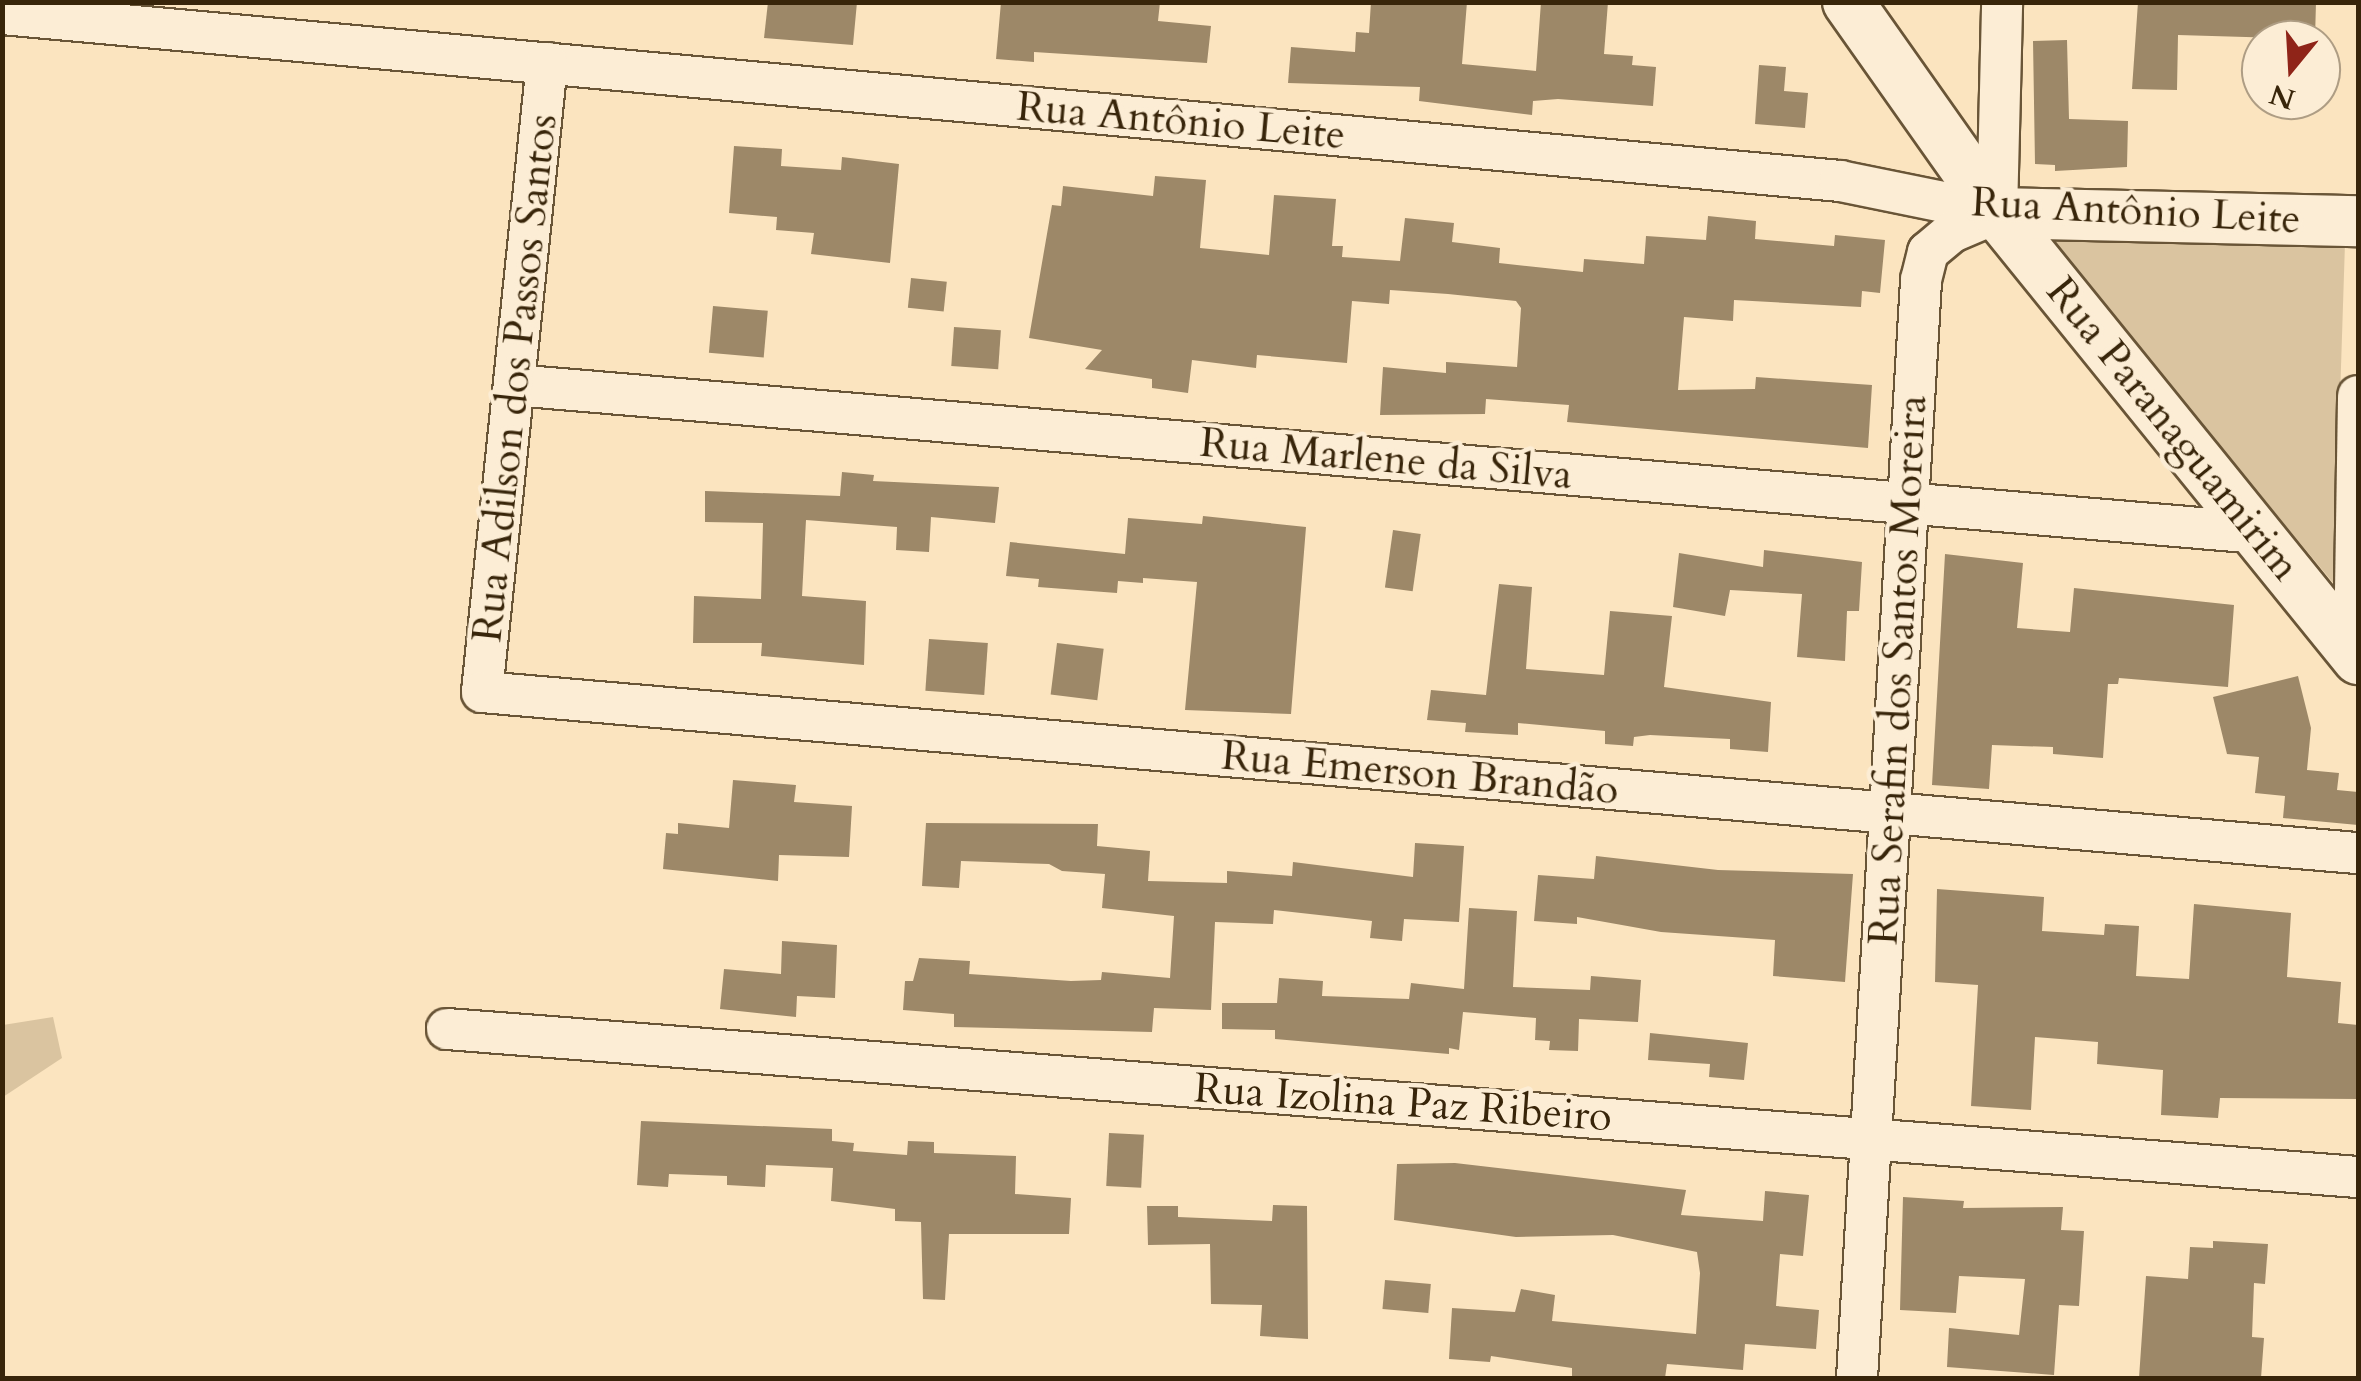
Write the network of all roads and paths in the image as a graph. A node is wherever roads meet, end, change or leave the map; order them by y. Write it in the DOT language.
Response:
graph roads {
  1 [pos="1848,2"];
  2 [pos="2002,2"];
  3 [pos="2,14"];
  4 [pos="547,63"];
  5 [pos="1998,213"];
  6 [pos="2358,221"];
  7 [pos="514,385"];
  8 [pos="2358,396"];
  9 [pos="1908,503"];
  10 [pos="2258,533"];
  11 [pos="2356,656"];
  12 [pos="482,692"];
  13 [pos="1890,813"];
  14 [pos="2358,853"];
  15 [pos="446,1030"];
  16 [pos="1870,1140"];
  17 [pos="2358,1177"];
  18 [pos="1857,1378"];
  1 -- 5 [label="street, Rua Paranaguamirim"];
  2 -- 5 [label="street"];
  3 -- 4 [label="street, Rua Antônio Leite"];
  4 -- 5 [label="street, Rua Antônio Leite"];
  4 -- 7 [label="street, Rua Adilson dos Passos Santos"];
  5 -- 6 [label="street, Rua Antônio Leite"];
  5 -- 9 [label="street, Rua Serafin dos Santos Moreira"];
  5 -- 10 [label="street, Rua Paranaguamirim"];
  7 -- 9 [label="street, Rua Marlene da Silva"];
  7 -- 12 [label="street, Rua Adilson dos Passos Santos"];
  8 -- 11 [label="street"];
  9 -- 10 [label="street, Rua Marlene da Silva"];
  9 -- 13 [label="street, Rua Serafin dos Santos Moreira"];
  10 -- 11 [label="street, Rua Paranaguamirim"];
  12 -- 13 [label="street, Rua Emerson Brandão"];
  13 -- 14 [label="street, Rua Emerson Brandão"];
  13 -- 16 [label="street, Rua Serafin dos Santos Moreira"];
  15 -- 16 [label="street, Rua Izolina Paz Ribeiro"];
  16 -- 17 [label="street, Rua Izolina Paz Ribeiro"];
  16 -- 18 [label="street, Rua Serafin dos Santos Moreira"];
}
